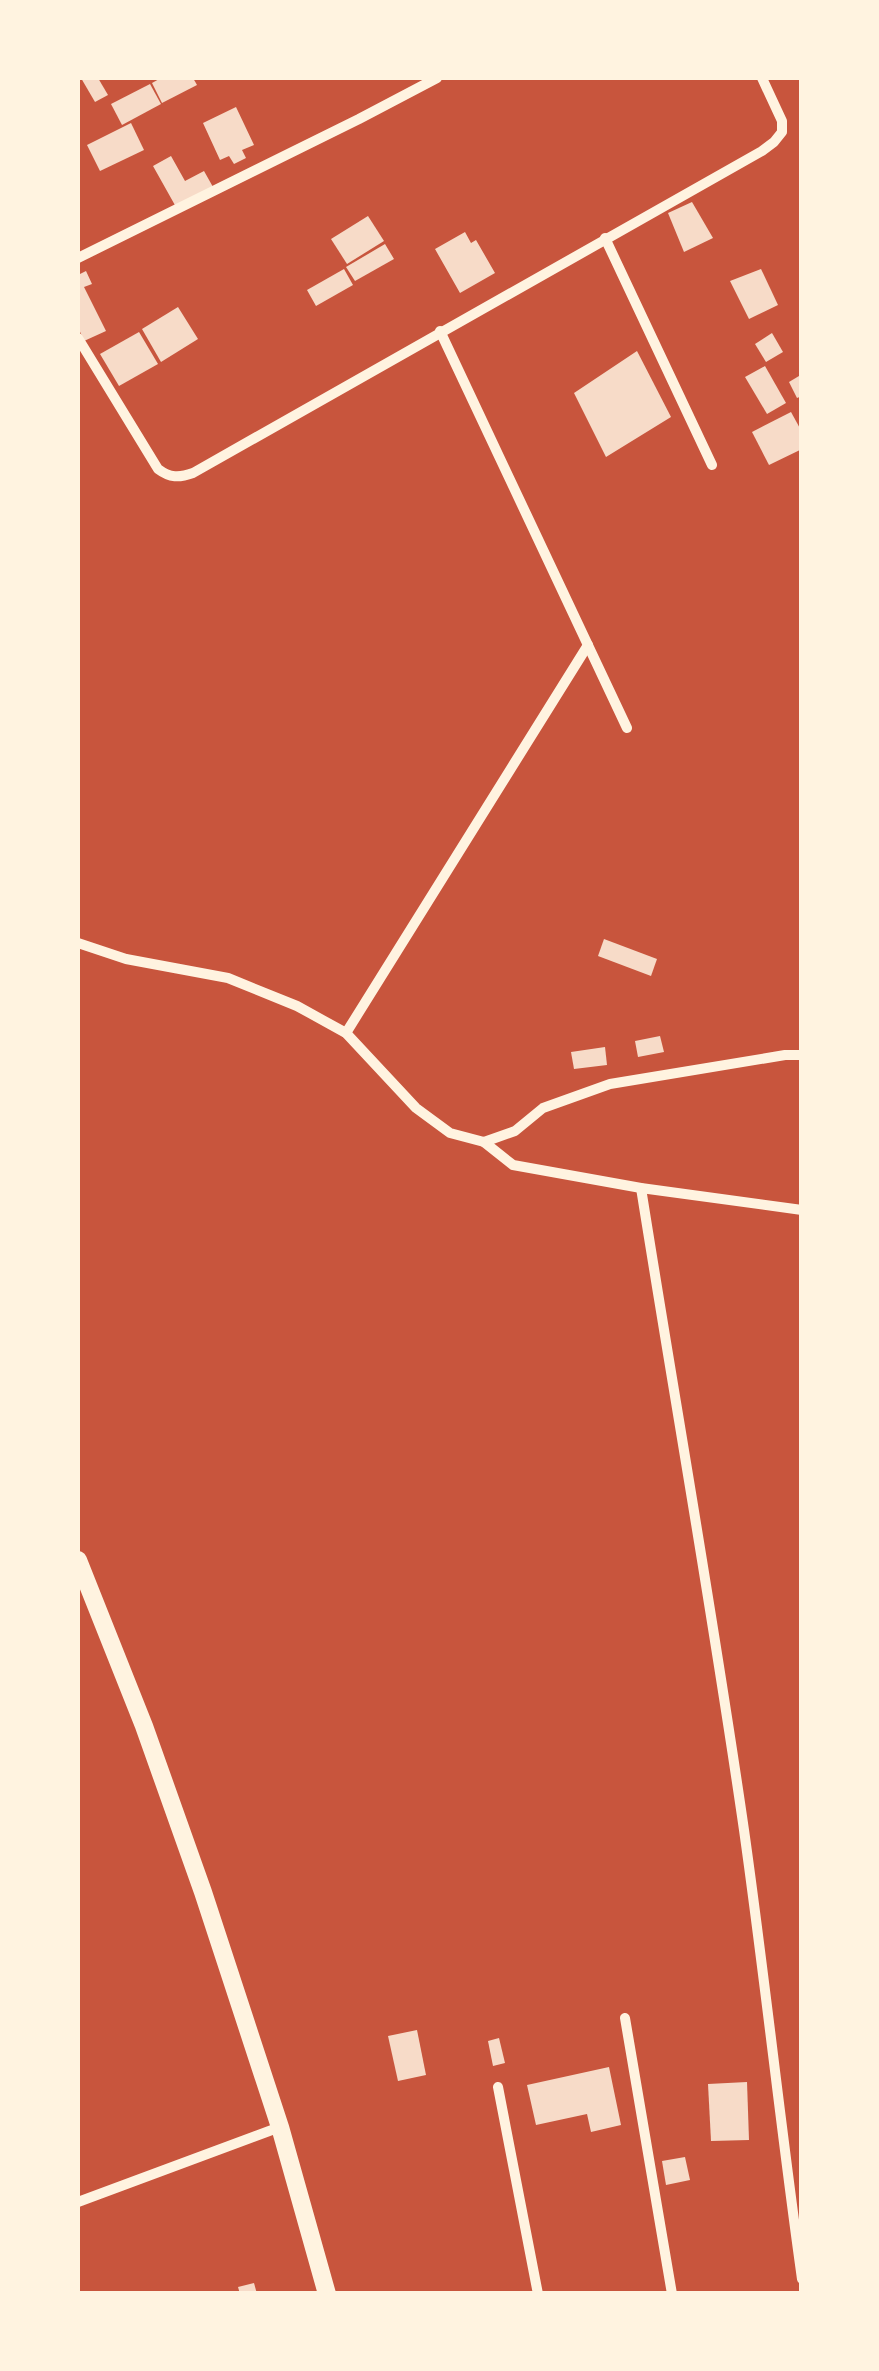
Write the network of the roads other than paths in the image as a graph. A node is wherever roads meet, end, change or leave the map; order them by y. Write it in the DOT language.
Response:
graph roads {
  1 [pos="438,78"];
  2 [pos="762,78"];
  3 [pos="605,238"];
  4 [pos="78,258"];
  5 [pos="440,332"];
  6 [pos="78,338"];
  7 [pos="712,465"];
  8 [pos="588,645"];
  9 [pos="627,728"];
  10 [pos="78,944"];
  11 [pos="346,1033"];
  12 [pos="802,1055"];
  13 [pos="484,1142"];
  14 [pos="641,1188"];
  15 [pos="802,1210"];
  16 [pos="78,1560"];
  17 [pos="625,2018"];
  18 [pos="498,2087"];
  19 [pos="280,2127"];
  20 [pos="78,2202"];
  21 [pos="802,2280"];
  22 [pos="326,2294"];
  23 [pos="538,2294"];
  24 [pos="672,2294"];
  1 -- 4 [label="street"];
  2 -- 3 [label="street"];
  3 -- 5 [label="street"];
  3 -- 7 [label="street"];
  5 -- 6 [label="street"];
  5 -- 8 [label="street"];
  8 -- 9 [label="street"];
  8 -- 11 [label="street"];
  10 -- 11 [label="street"];
  11 -- 13 [label="street"];
  12 -- 13 [label="street"];
  13 -- 14 [label="street"];
  14 -- 15 [label="street"];
  14 -- 21 [label="street"];
  16 -- 19 [label="main road"];
  17 -- 24 [label="street"];
  18 -- 23 [label="street"];
  19 -- 20 [label="street"];
  19 -- 22 [label="main road"];
}
